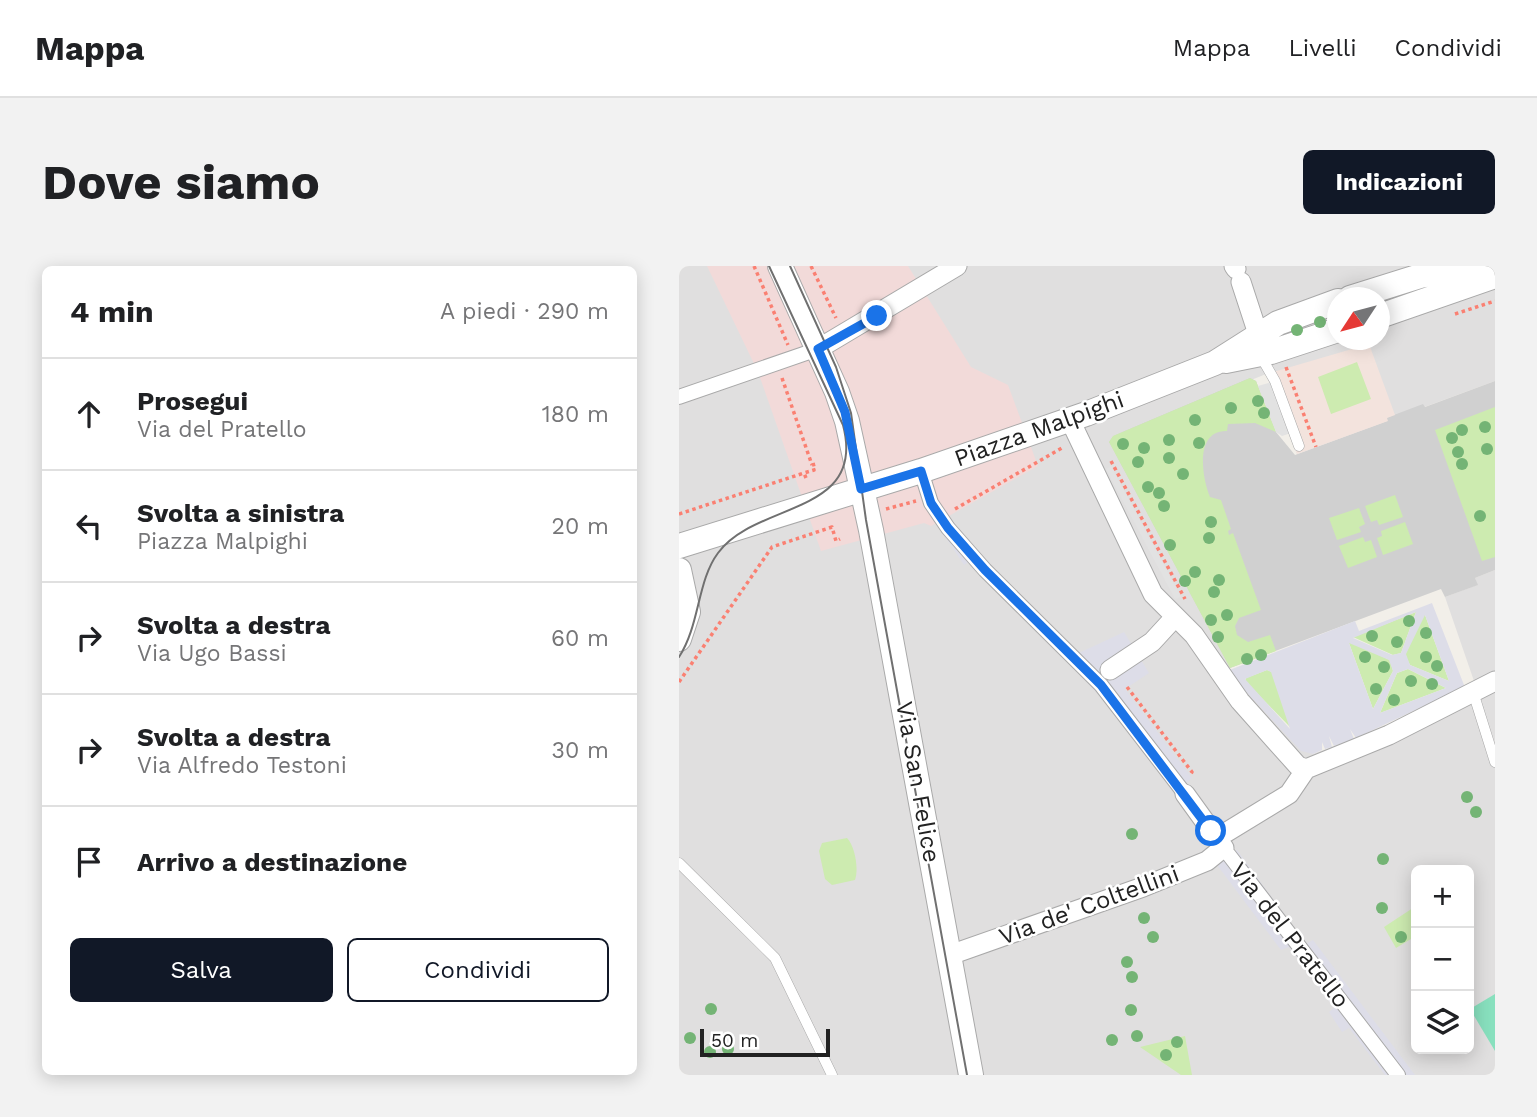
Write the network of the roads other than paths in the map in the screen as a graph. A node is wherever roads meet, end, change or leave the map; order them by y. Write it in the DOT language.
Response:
graph roads {
  1 [pos="780,266"];
  2 [pos="957,266"];
  3 [pos="1475,266"];
  4 [pos="1237,272"];
  5 [pos="1495,276"];
  6 [pos="1385,287"];
  7 [pos="1327,306"];
  8 [pos="1390,313"];
  9 [pos="1327,332"];
  10 [pos="1259,344"];
  11 [pos="818,349"];
  12 [pos="679,397"];
  13 [pos="1070,420"];
  14 [pos="1299,446"];
  15 [pos="921,471"];
  16 [pos="861,489"];
  17 [pos="679,546"];
  18 [pos="679,570"];
  19 [pos="1175,617"];
  20 [pos="679,639"];
  21 [pos="1103,675"];
  22 [pos="1495,681"];
  23 [pos="1473,692"];
  24 [pos="1495,762"];
  25 [pos="1306,769"];
  26 [pos="1185,794"];
  27 [pos="1223,847"];
  28 [pos="679,863"];
  29 [pos="950,955"];
  30 [pos="832,1075"];
  31 [pos="971,1075"];
  32 [pos="1398,1075"];
  1 -- 11 [label="street, Via San Felice"];
  2 -- 11 [label="street"];
  3 -- 6 [label="street"];
  4 -- 10 [label="street"];
  5 -- 8 [label="street"];
  7 -- 10 [label="street, Piazza Malpighi"];
  9 -- 10 [label="street, Piazza Malpighi"];
  10 -- 13 [label="street, Piazza Malpighi"];
  10 -- 14 [label="lane"];
  11 -- 12 [label="street"];
  11 -- 16 [label="street, Via San Felice"];
  13 -- 15 [label="street, Piazza Malpighi"];
  13 -- 19 [label="street"];
  15 -- 16 [label="street, Piazza Malpighi"];
  15 -- 21 [label="street, Via del Pratello"];
  16 -- 17 [label="street, Piazza Malpighi"];
  16 -- 29 [label="street, Via San Felice"];
  18 -- 20 [label="street"];
  19 -- 21 [label="street"];
  19 -- 25 [label="street"];
  21 -- 26 [label="street, Via del Pratello"];
  22 -- 23 [label="street"];
  23 -- 24 [label="lane"];
  23 -- 25 [label="street"];
  25 -- 27 [label="street, Via de' Coltellini"];
  26 -- 27 [label="street, Via del Pratello"];
  27 -- 29 [label="street, Via de' Coltellini"];
  27 -- 32 [label="street, Via del Pratello"];
  28 -- 30 [label="lane"];
  29 -- 31 [label="street, Via San Felice"];
}
